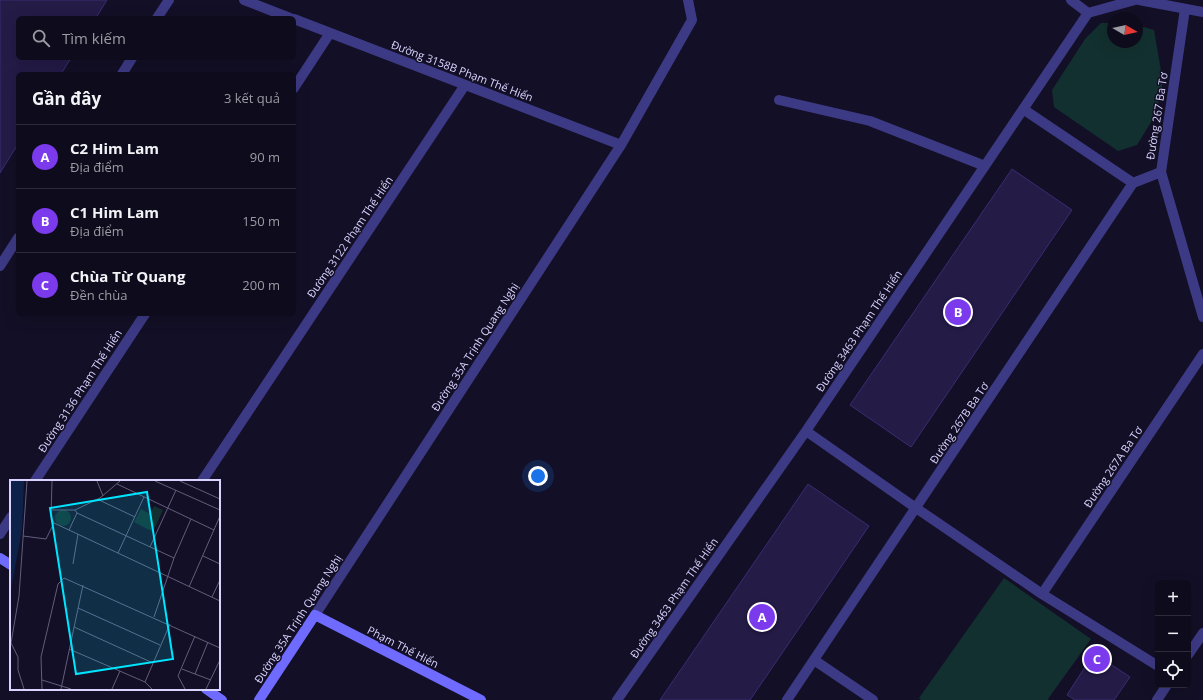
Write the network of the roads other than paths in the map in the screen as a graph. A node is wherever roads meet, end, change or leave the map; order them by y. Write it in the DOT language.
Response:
graph roads {
  1 [pos="169,0"];
  2 [pos="244,0"];
  3 [pos="688,0"];
  4 [pos="1070,0"];
  5 [pos="1135,0"];
  6 [pos="1140,0"];
  7 [pos="1185,8"];
  8 [pos="1203,12"];
  9 [pos="1088,13"];
  10 [pos="158,16"];
  11 [pos="285,16"];
  12 [pos="296,20"];
  13 [pos="330,33"];
  14 [pos="131,60"];
  15 [pos="123,72"];
  16 [pos="296,85"];
  17 [pos="465,85"];
  18 [pos="780,100"];
  19 [pos="1023,110"];
  20 [pos="621,145"];
  21 [pos="985,166"];
  22 [pos="1161,172"];
  23 [pos="1133,183"];
  24 [pos="16,241"];
  25 [pos="0,266"];
  26 [pos="144,316"];
  27 [pos="1203,317"];
  28 [pos="1203,354"];
  29 [pos="806,431"];
  30 [pos="36,480"];
  31 [pos="203,480"];
  32 [pos="916,508"];
  33 [pos="10,519"];
  34 [pos="0,534"];
  35 [pos="0,558"];
  36 [pos="10,564"];
  37 [pos="1042,594"];
  38 [pos="315,616"];
  39 [pos="1203,633"];
  40 [pos="1190,652"];
  41 [pos="814,660"];
  42 [pos="1155,664"];
  43 [pos="1165,688"];
  44 [pos="207,690"];
  45 [pos="222,700"];
  46 [pos="259,700"];
  47 [pos="481,700"];
  48 [pos="617,700"];
  49 [pos="787,700"];
  50 [pos="874,700"];
  51 [pos="1157,700"];
  1 -- 10 [label="street"];
  2 -- 11 [label="street"];
  3 -- 20 [label="street, Đường 35A Trịnh Quang Nghị"];
  4 -- 9 [label="street"];
  5 -- 9 [label="street"];
  6 -- 7 [label="street"];
  7 -- 8 [label="street"];
  7 -- 22 [label="street, Đường 267 Ba Tơ"];
  9 -- 19 [label="street, Đường 3463 Phạm Thế Hiển"];
  12 -- 13 [label="street, Đường 3158B Phạm Thế Hiển"];
  13 -- 16 [label="street"];
  13 -- 17 [label="street, Đường 3158B Phạm Thế Hiển"];
  14 -- 15 [label="street"];
  17 -- 20 [label="street, Đường 3158B Phạm Thế Hiển"];
  17 -- 31 [label="street, Đường 3122 Phạm Thế Hiển"];
  18 -- 21 [label="street"];
  19 -- 21 [label="street, Đường 3463 Phạm Thế Hiển"];
  19 -- 23 [label="street"];
  20 -- 38 [label="street, Đường 35A Trịnh Quang Nghị"];
  21 -- 29 [label="street, Đường 3463 Phạm Thế Hiển"];
  22 -- 23 [label="street"];
  22 -- 27 [label="street, Đường 267 Ba Tơ"];
  23 -- 32 [label="street, Đường 267B Ba Tơ"];
  24 -- 25 [label="street"];
  26 -- 30 [label="street, Đường 3136 Phạm Thế Hiển"];
  28 -- 37 [label="street, Đường 267A Ba Tơ"];
  29 -- 32 [label="street"];
  29 -- 48 [label="street, Đường 3463 Phạm Thế Hiển"];
  32 -- 37 [label="street"];
  32 -- 41 [label="street, Đường 267B Ba Tơ"];
  33 -- 34 [label="street"];
  35 -- 36 [label="street"];
  37 -- 42 [label="street"];
  38 -- 46 [label="street, Đường 35A Trịnh Quang Nghị"];
  38 -- 47 [label="street, Phạm Thế Hiển"];
  39 -- 40 [label="street"];
  41 -- 49 [label="street, Đường 267B Ba Tơ"];
  41 -- 50 [label="street"];
  43 -- 51 [label="street"];
  44 -- 45 [label="street"];
}
